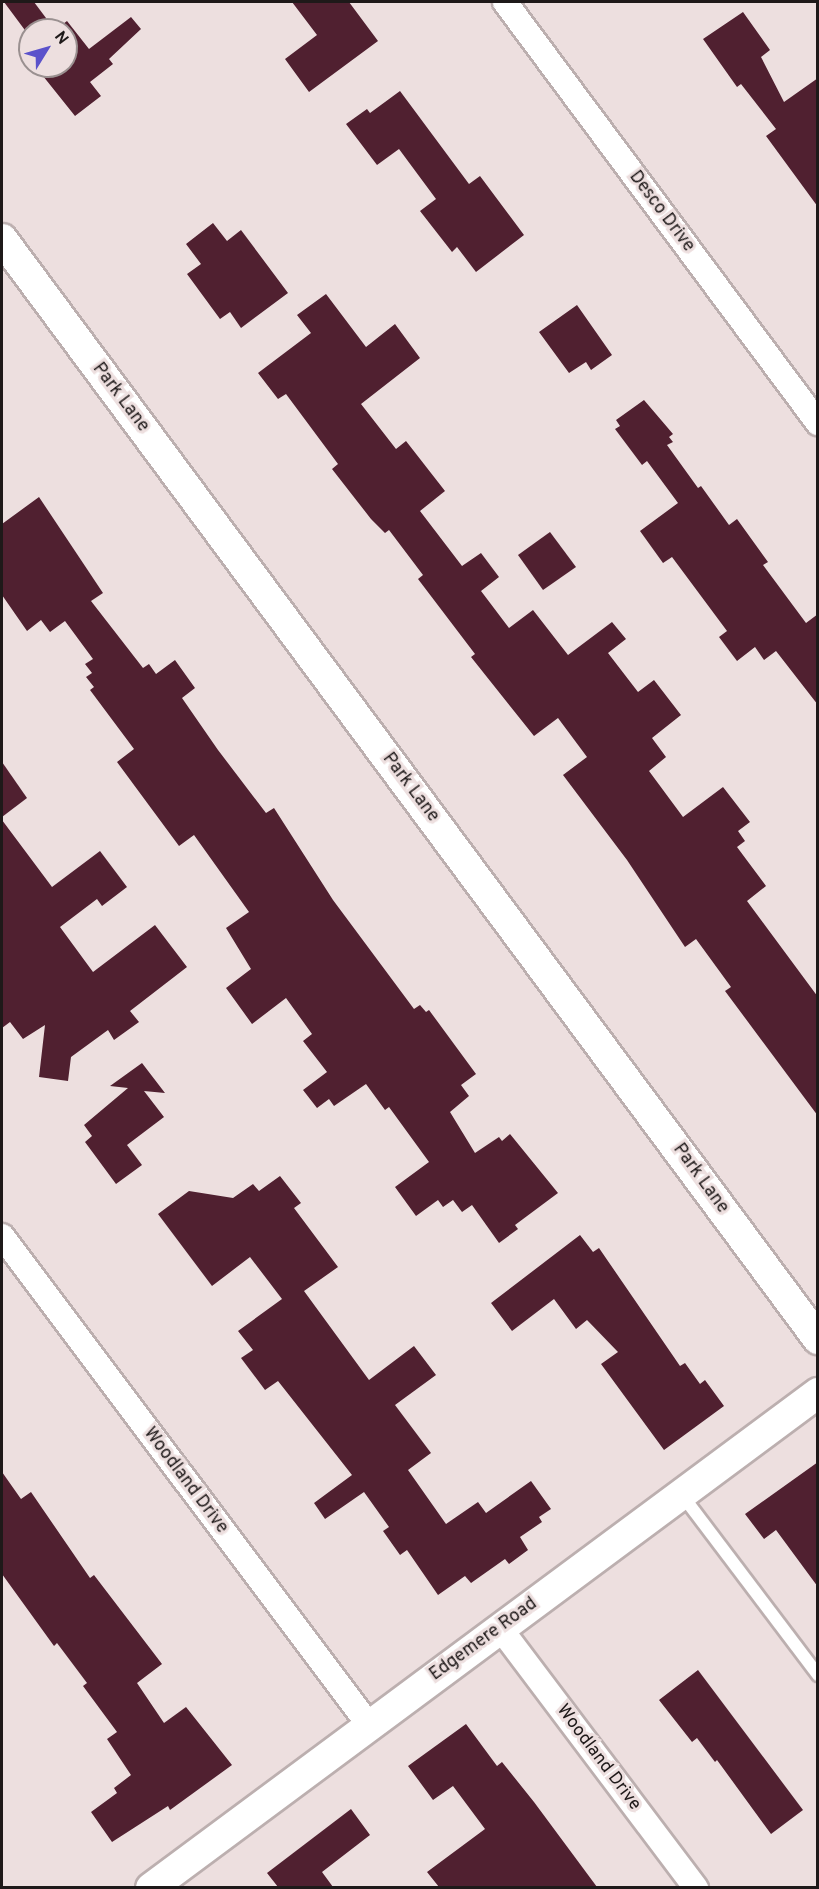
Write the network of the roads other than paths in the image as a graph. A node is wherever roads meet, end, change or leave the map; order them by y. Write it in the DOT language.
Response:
graph roads {
  1 [pos="505,2"];
  2 [pos="2,239"];
  3 [pos="818,423"];
  4 [pos="2,1236"];
  5 [pos="818,1339"];
  6 [pos="818,1393"];
  7 [pos="681,1494"];
  8 [pos="500,1628"];
  9 [pos="818,1675"];
  10 [pos="369,1725"];
  11 [pos="151,1887"];
  12 [pos="696,1887"];
  1 -- 3 [label="street, Desco Drive"];
  2 -- 5 [label="street, Park Lane"];
  4 -- 10 [label="street, Woodland Drive"];
  6 -- 7 [label="street, Edgemere Road"];
  7 -- 8 [label="street, Edgemere Road"];
  7 -- 9 [label="lane"];
  8 -- 10 [label="street, Edgemere Road"];
  8 -- 12 [label="street, Woodland Drive"];
  10 -- 11 [label="street, Edgemere Road"];
}
